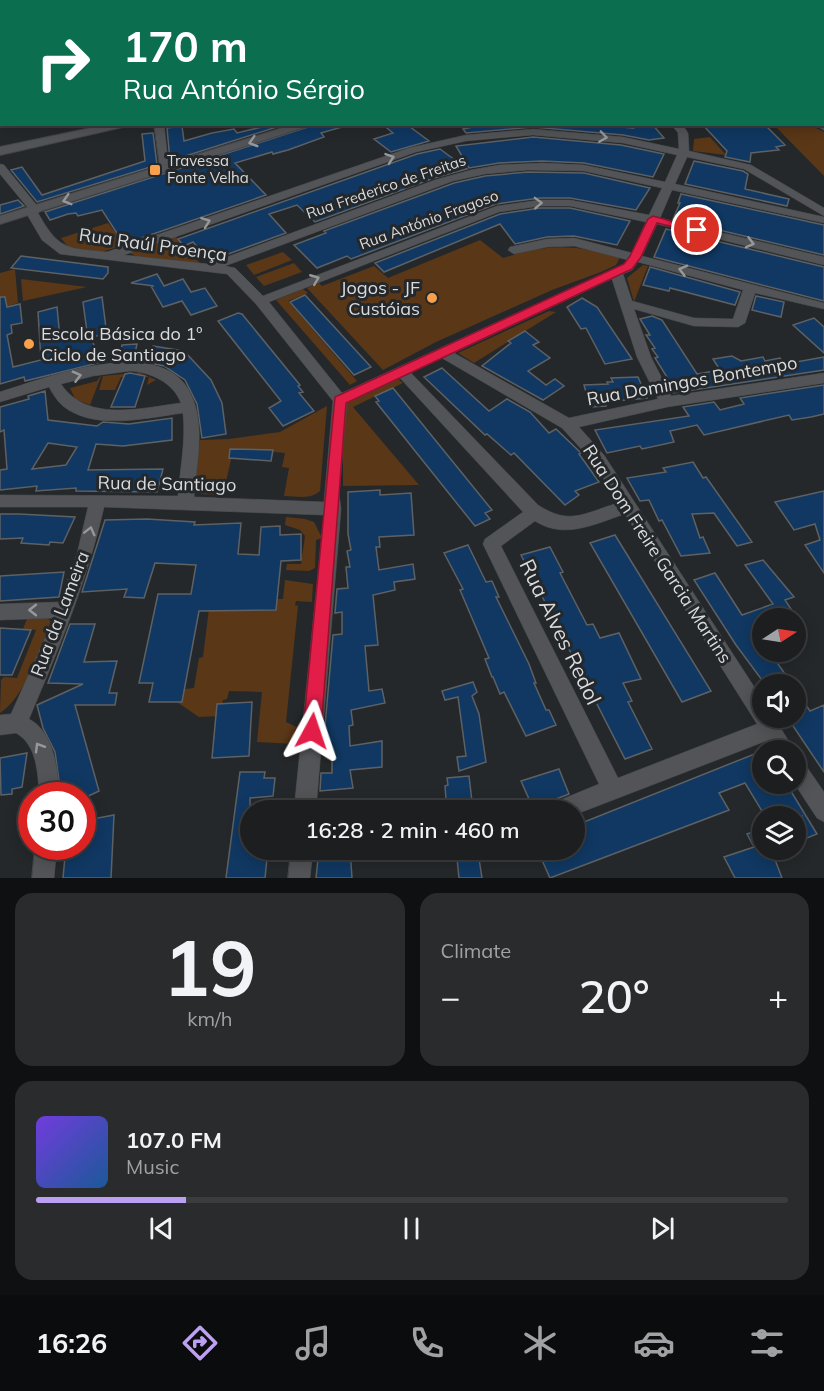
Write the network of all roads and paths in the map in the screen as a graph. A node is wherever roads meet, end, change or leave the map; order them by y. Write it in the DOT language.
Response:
graph roads {
  1 [pos="120,126"];
  2 [pos="159,126"];
  3 [pos="303,126"];
  4 [pos="493,126"];
  5 [pos="678,126"];
  6 [pos="498,135"];
  7 [pos="0,151"];
  8 [pos="684,152"];
  9 [pos="0,167"];
  10 [pos="165,169"];
  11 [pos="669,185"];
  12 [pos="33,210"];
  13 [pos="824,213"];
  14 [pos="653,219"];
  15 [pos="824,219"];
  16 [pos="0,220"];
  17 [pos="514,250"];
  18 [pos="111,255"];
  19 [pos="636,257"];
  20 [pos="824,261"];
  21 [pos="210,268"];
  22 [pos="615,273"];
  23 [pos="750,288"];
  24 [pos="261,301"];
  25 [pos="625,305"];
  26 [pos="823,306"];
  27 [pos="443,353"];
  28 [pos="402,372"];
  29 [pos="824,378"];
  30 [pos="53,383"];
  31 [pos="0,398"];
  32 [pos="340,400"];
  33 [pos="667,402"];
  34 [pos="189,407"];
  35 [pos="567,424"];
  36 [pos="0,501"];
  37 [pos="97,502"];
  38 [pos="185,503"];
  39 [pos="627,507"];
  40 [pos="333,509"];
  41 [pos="536,512"];
  42 [pos="66,610"];
  43 [pos="0,612"];
  44 [pos="752,701"];
  45 [pos="9,724"];
  46 [pos="752,727"];
  47 [pos="49,782"];
  48 [pos="806,784"];
  49 [pos="613,790"];
  50 [pos="306,800"];
  51 [pos="585,801"];
  52 [pos="824,811"];
  53 [pos="45,860"];
  54 [pos="301,860"];
  55 [pos="43,878"];
  56 [pos="299,878"];
  1 -- 7 [label="street"];
  2 -- 10 [label="street"];
  3 -- 10 [label="street, one-way"];
  4 -- 6 [label="street"];
  5 -- 8 [label="street"];
  6 -- 8 [label="street, one-way"];
  18 -- 6 [label="street, one-way"];
  8 -- 11 [label="street"];
  8 -- 13 [label="street"];
  9 -- 12 [label="street, Rua Raúl Proença"];
  10 -- 12 [label="street, one-way"];
  11 -- 14 [label="street"];
  11 -- 15 [label="street, Rua Frederico de Freitas"];
  11 -- 21 [label="street, Rua Frederico de Freitas"];
  12 -- 16 [label="street"];
  12 -- 18 [label="street, Rua Raúl Proença"];
  14 -- 19 [label="street"];
  14 -- 20 [label="street, Rua António Fragoso, one-way"];
  24 -- 14 [label="street, Rua António Fragoso, one-way"];
  17 -- 19 [label="street"];
  18 -- 21 [label="street, Rua Raúl Proença"];
  19 -- 22 [label="street"];
  23 -- 19 [label="street, one-way"];
  21 -- 24 [label="street, Rua Raúl Proença"];
  22 -- 25 [label="street"];
  22 -- 27 [label="street"];
  23 -- 25 [label="street"];
  23 -- 26 [label="street"];
  24 -- 32 [label="street, Rua Raúl Proença"];
  25 -- 33 [label="street"];
  27 -- 28 [label="street"];
  27 -- 35 [label="street, Rua Dom Freire Garcia Martins"];
  28 -- 32 [label="street"];
  28 -- 41 [label="street"];
  29 -- 33 [label="street, Rua Domingos Bontempo"];
  30 -- 31 [label="street"];
  30 -- 34 [label="street"];
  30 -- 34 [label="street, one-way"];
  32 -- 40 [label="street"];
  33 -- 35 [label="street, Rua Domingos Bontempo"];
  34 -- 38 [label="street"];
  35 -- 39 [label="street, Rua Dom Freire Garcia Martins"];
  36 -- 37 [label="street, Rua de Santiago"];
  37 -- 38 [label="street, Rua de Santiago"];
  42 -- 37 [label="street, Rua da Lameira, one-way"];
  38 -- 40 [label="street, Rua de Santiago"];
  39 -- 41 [label="street"];
  39 -- 44 [label="street, Rua Dom Freire Garcia Martins"];
  40 -- 50 [label="street"];
  41 -- 49 [label="street, Rua Alves Redol"];
  42 -- 43 [label="street, one-way"];
  42 -- 45 [label="street, Rua da Lameira"];
  47 -- 45 [label="street, one-way"];
  46 -- 49 [label="street"];
  48 -- 52 [label="street"];
  49 -- 51 [label="street"];
  53 -- 55 [label="street"];
  54 -- 56 [label="street"];
}
